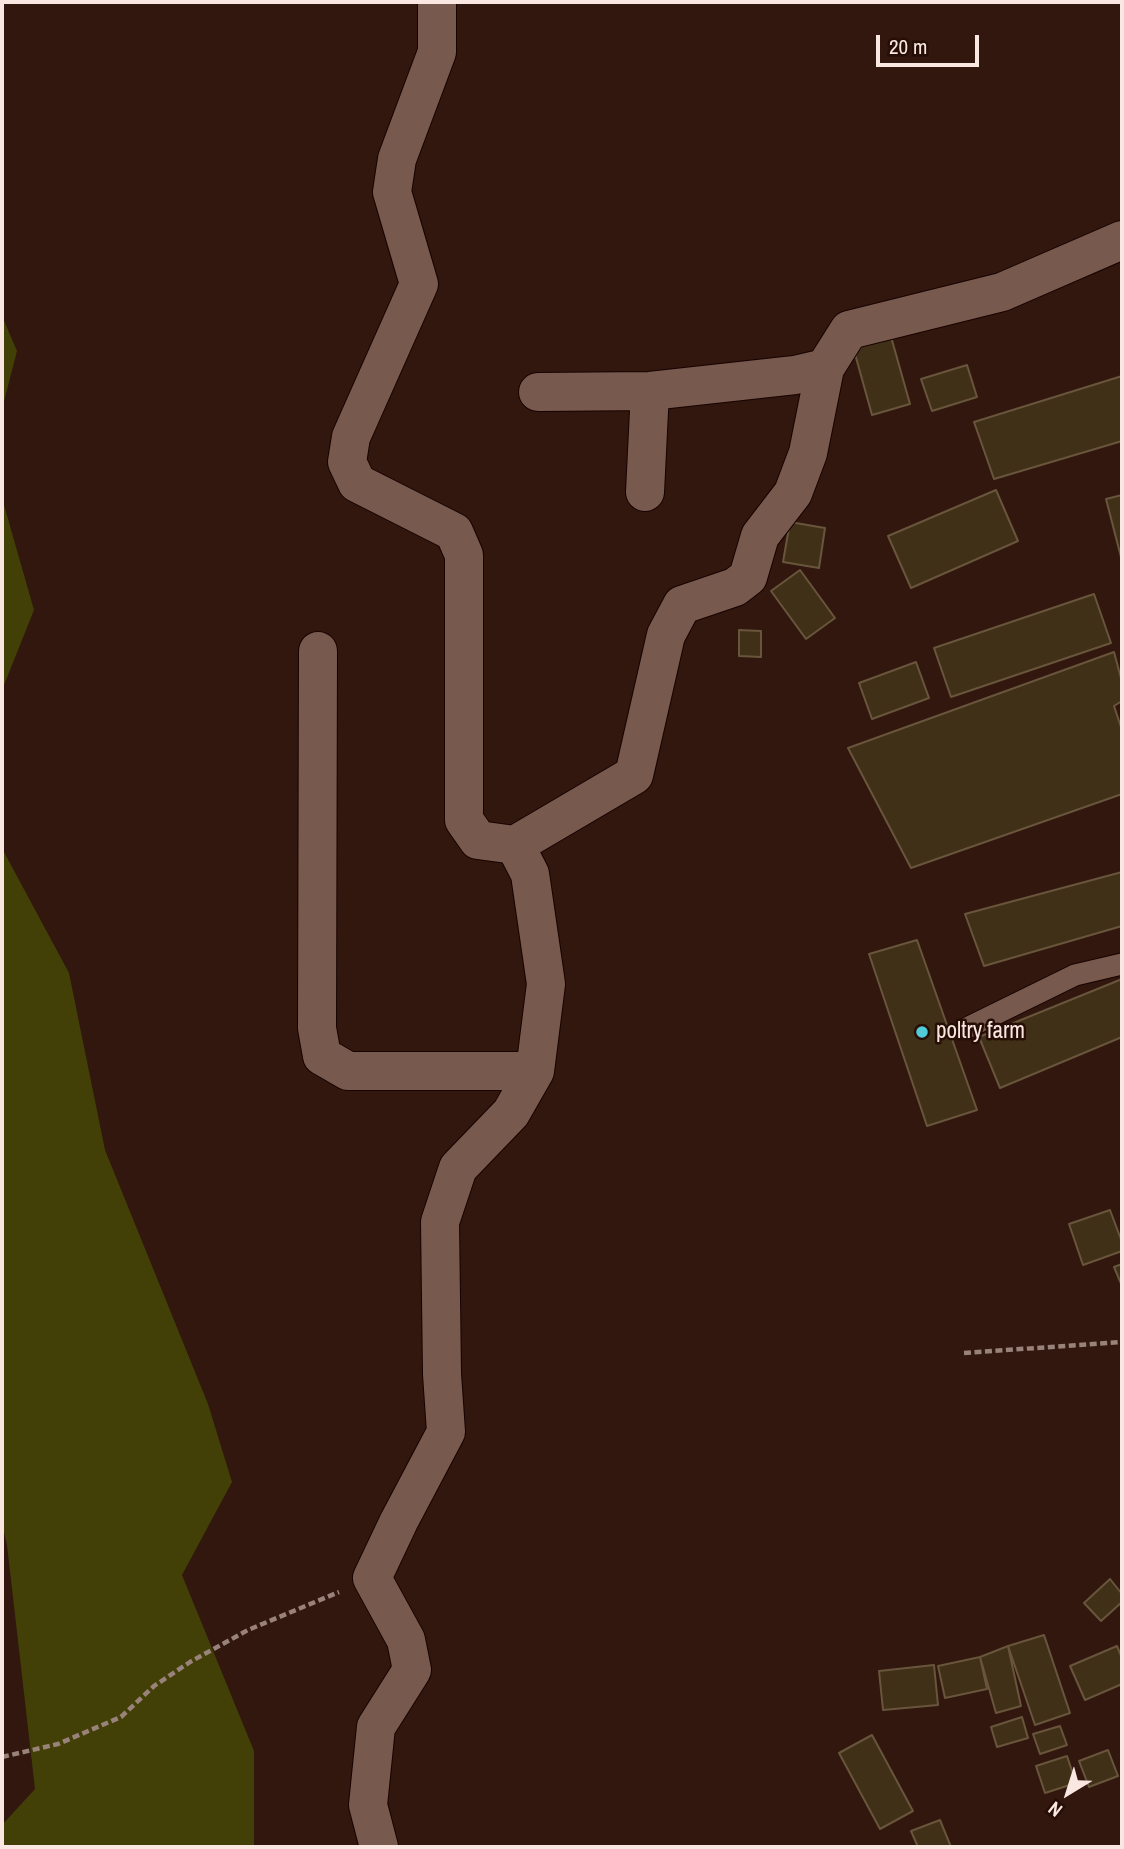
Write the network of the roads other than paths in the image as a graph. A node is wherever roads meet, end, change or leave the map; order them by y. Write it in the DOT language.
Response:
graph roads {
  1 [pos="437,2"];
  2 [pos="1122,240"];
  3 [pos="825,368"];
  4 [pos="650,391"];
  5 [pos="538,392"];
  6 [pos="645,492"];
  7 [pos="318,651"];
  8 [pos="515,845"];
  9 [pos="1122,964"];
  10 [pos="968,1028"];
  11 [pos="536,1071"];
  12 [pos="379,1847"];
  1 -- 8 [label="street"];
  2 -- 3 [label="street"];
  3 -- 4 [label="street"];
  3 -- 8 [label="street"];
  4 -- 5 [label="street"];
  4 -- 6 [label="street"];
  7 -- 11 [label="street"];
  8 -- 11 [label="street"];
  9 -- 10 [label="lane"];
  11 -- 12 [label="street"];
}
